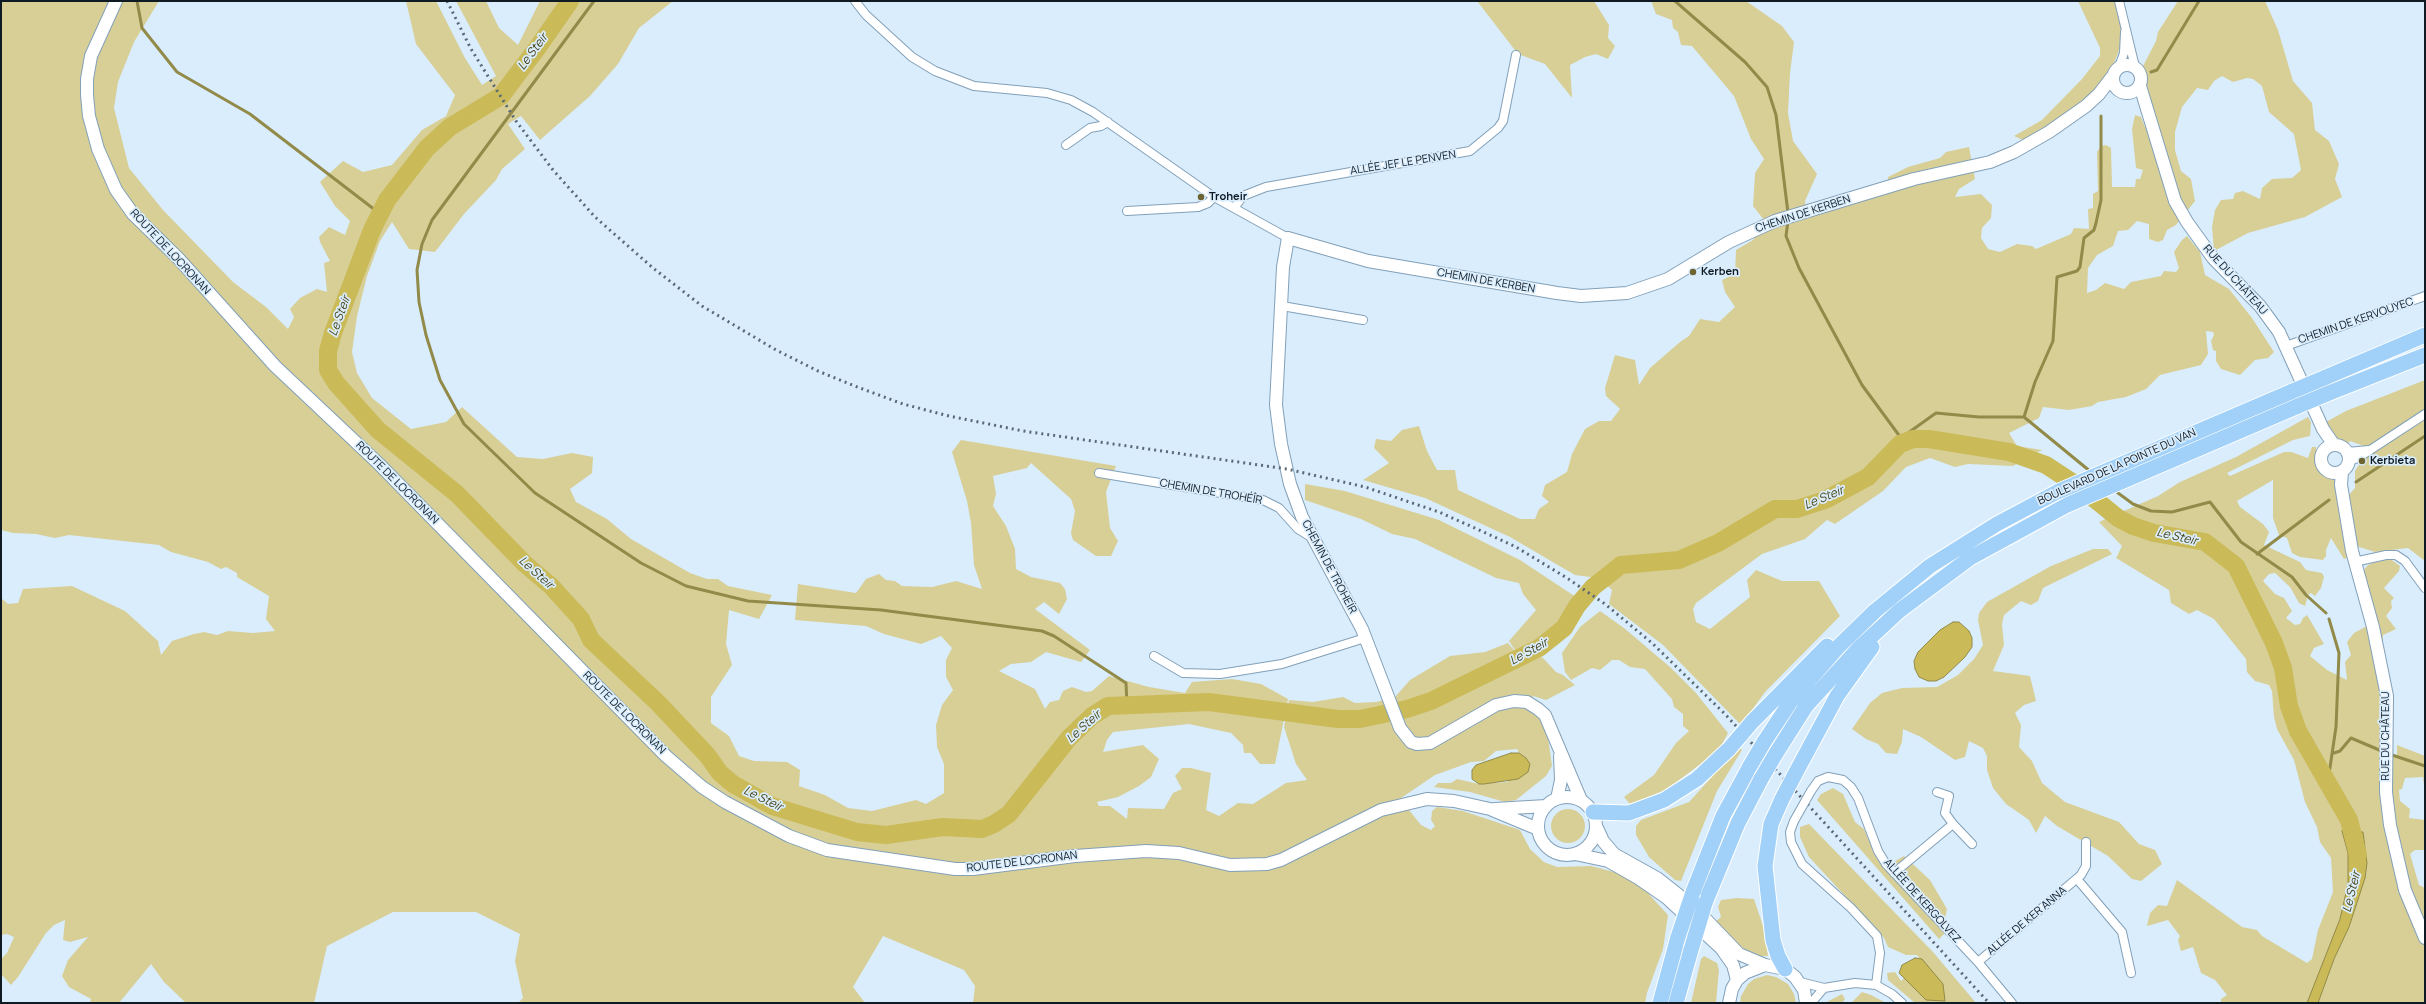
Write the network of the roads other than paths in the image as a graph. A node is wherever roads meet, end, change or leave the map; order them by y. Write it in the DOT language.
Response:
graph roads {
  1 [pos="116,1"];
  2 [pos="855,1"];
  3 [pos="2119,1"];
  4 [pos="2125,27"];
  5 [pos="1516,55"];
  6 [pos="2119,67"];
  7 [pos="2135,67"];
  8 [pos="2112,77"];
  9 [pos="2140,86"];
  10 [pos="2123,92"];
  11 [pos="2099,94"];
  12 [pos="2145,106"];
  13 [pos="1108,122"];
  14 [pos="1066,145"];
  15 [pos="1214,196"];
  16 [pos="1234,208"];
  17 [pos="1127,211"];
  18 [pos="1288,238"];
  19 [pos="2425,296"];
  20 [pos="1282,306"];
  21 [pos="1363,320"];
  22 [pos="2425,335"];
  23 [pos="2286,346"];
  24 [pos="2425,355"];
  25 [pos="2425,414"];
  26 [pos="2329,448"];
  27 [pos="2346,461"];
  28 [pos="2329,471"];
  29 [pos="1099,472"];
  30 [pos="2341,485"];
  31 [pos="1311,537"];
  32 [pos="2354,562"];
  33 [pos="1930,566"];
  34 [pos="2425,588"];
  35 [pos="1920,593"];
  36 [pos="1365,638"];
  37 [pos="1154,656"];
  38 [pos="1559,748"];
  39 [pos="1937,792"];
  40 [pos="1557,799"];
  41 [pos="1581,800"];
  42 [pos="1546,806"];
  43 [pos="1490,809"];
  44 [pos="1593,812"];
  45 [pos="1953,824"];
  46 [pos="1597,828"];
  47 [pos="1538,829"];
  48 [pos="2086,842"];
  49 [pos="1972,844"];
  50 [pos="1575,854"];
  51 [pos="1894,873"];
  52 [pos="2077,879"];
  53 [pos="2425,938"];
  54 [pos="1978,962"];
  55 [pos="1765,965"];
  56 [pos="1785,969"];
  57 [pos="2131,973"];
  58 [pos="1737,980"];
  59 [pos="1800,982"];
  60 [pos="1876,985"];
  61 [pos="1824,988"];
  62 [pos="1660,1003"];
  63 [pos="1676,1003"];
  64 [pos="1729,1003"];
  65 [pos="1806,1003"];
  66 [pos="1811,1003"];
  67 [pos="1902,1003"];
  68 [pos="2012,1003"];
  1 -- 43 [label="street, ROUTE DE LOCRONAN"];
  2 -- 13 [label="street"];
  3 -- 4 [label="street"];
  4 -- 6 [label="street"];
  4 -- 7 [label="street"];
  5 -- 16 [label="street, ALLÉE JEF LE PENVEN"];
  6 -- 7 [label="street"];
  6 -- 8 [label="street"];
  7 -- 9 [label="street"];
  8 -- 10 [label="street"];
  8 -- 11 [label="street, CHEMIN DE KERBEN"];
  9 -- 10 [label="street"];
  9 -- 12 [label="street, RUE DU CHÂTEAU"];
  10 -- 11 [label="street, CHEMIN DE KERBEN"];
  10 -- 12 [label="street"];
  11 -- 18 [label="street, CHEMIN DE KERBEN"];
  12 -- 23 [label="street, RUE DU CHÂTEAU"];
  13 -- 14 [label="street"];
  13 -- 15 [label="street"];
  15 -- 16 [label="street"];
  15 -- 17 [label="street"];
  16 -- 18 [label="street"];
  18 -- 20 [label="street, CHEMIN DE TROHEÏR"];
  19 -- 23 [label="street, CHEMIN DE KERVOUYEC"];
  20 -- 21 [label="street"];
  20 -- 31 [label="street, CHEMIN DE TROHEÏR"];
  22 -- 33 [label="highway, BOULEVARD DE LA POINTE DU VAN, bridge"];
  23 -- 26 [label="street, RUE DU CHÂTEAU"];
  24 -- 35 [label="highway, BOULEVARD DE LA POINTE DU VAN, bridge"];
  25 -- 27 [label="street"];
  26 -- 27 [label="street"];
  26 -- 28 [label="street, RUE DU CHÂTEAU"];
  27 -- 28 [label="street"];
  27 -- 30 [label="street, RUE DU CHÂTEAU"];
  28 -- 30 [label="street"];
  29 -- 31 [label="street, CHEMIN DE TROHÉÎR"];
  30 -- 32 [label="street, RUE DU CHÂTEAU"];
  31 -- 36 [label="street, CHEMIN DE TROHEÏR"];
  32 -- 34 [label="street"];
  32 -- 53 [label="street, RUE DU CHÂTEAU"];
  33 -- 44 [label="highway, bridge"];
  33 -- 62 [label="highway, BOULEVARD DE LA POINTE DU VAN, bridge"];
  35 -- 56 [label="highway, bridge"];
  35 -- 63 [label="highway, BOULEVARD DE LA POINTE DU VAN, bridge"];
  36 -- 37 [label="street"];
  36 -- 38 [label="street, CHEMIN DE TROHEÏR"];
  38 -- 40 [label="street, CHEMIN DE TROHEÏR"];
  38 -- 41 [label="street, CHEMIN DE TROHEÏR"];
  39 -- 45 [label="street"];
  40 -- 41 [label="street"];
  40 -- 42 [label="street"];
  41 -- 44 [label="street"];
  42 -- 43 [label="street, ROUTE DE LOCRONAN"];
  42 -- 47 [label="street"];
  43 -- 47 [label="street, ROUTE DE LOCRONAN"];
  44 -- 46 [label="street"];
  45 -- 49 [label="street"];
  45 -- 51 [label="street"];
  46 -- 50 [label="street"];
  46 -- 55 [label="street"];
  47 -- 50 [label="street"];
  48 -- 52 [label="street, ALLÉE DE KER ANNA"];
  50 -- 58 [label="street"];
  51 -- 54 [label="street, ALLÉE DE KERGOLVEZ"];
  51 -- 60 [label="street, ALLÉE DE KERGOLVEZ, bridge"];
  52 -- 54 [label="street, ALLÉE DE KER ANNA"];
  52 -- 57 [label="street, ALLÉE DE KER ANNA"];
  54 -- 68 [label="street, ALLÉE DE KERGOLVEZ"];
  55 -- 56 [label="street"];
  55 -- 58 [label="street"];
  56 -- 59 [label="street"];
  58 -- 64 [label="street"];
  59 -- 61 [label="street"];
  59 -- 65 [label="street"];
  60 -- 61 [label="street"];
  60 -- 67 [label="street"];
  61 -- 66 [label="street"];
}
